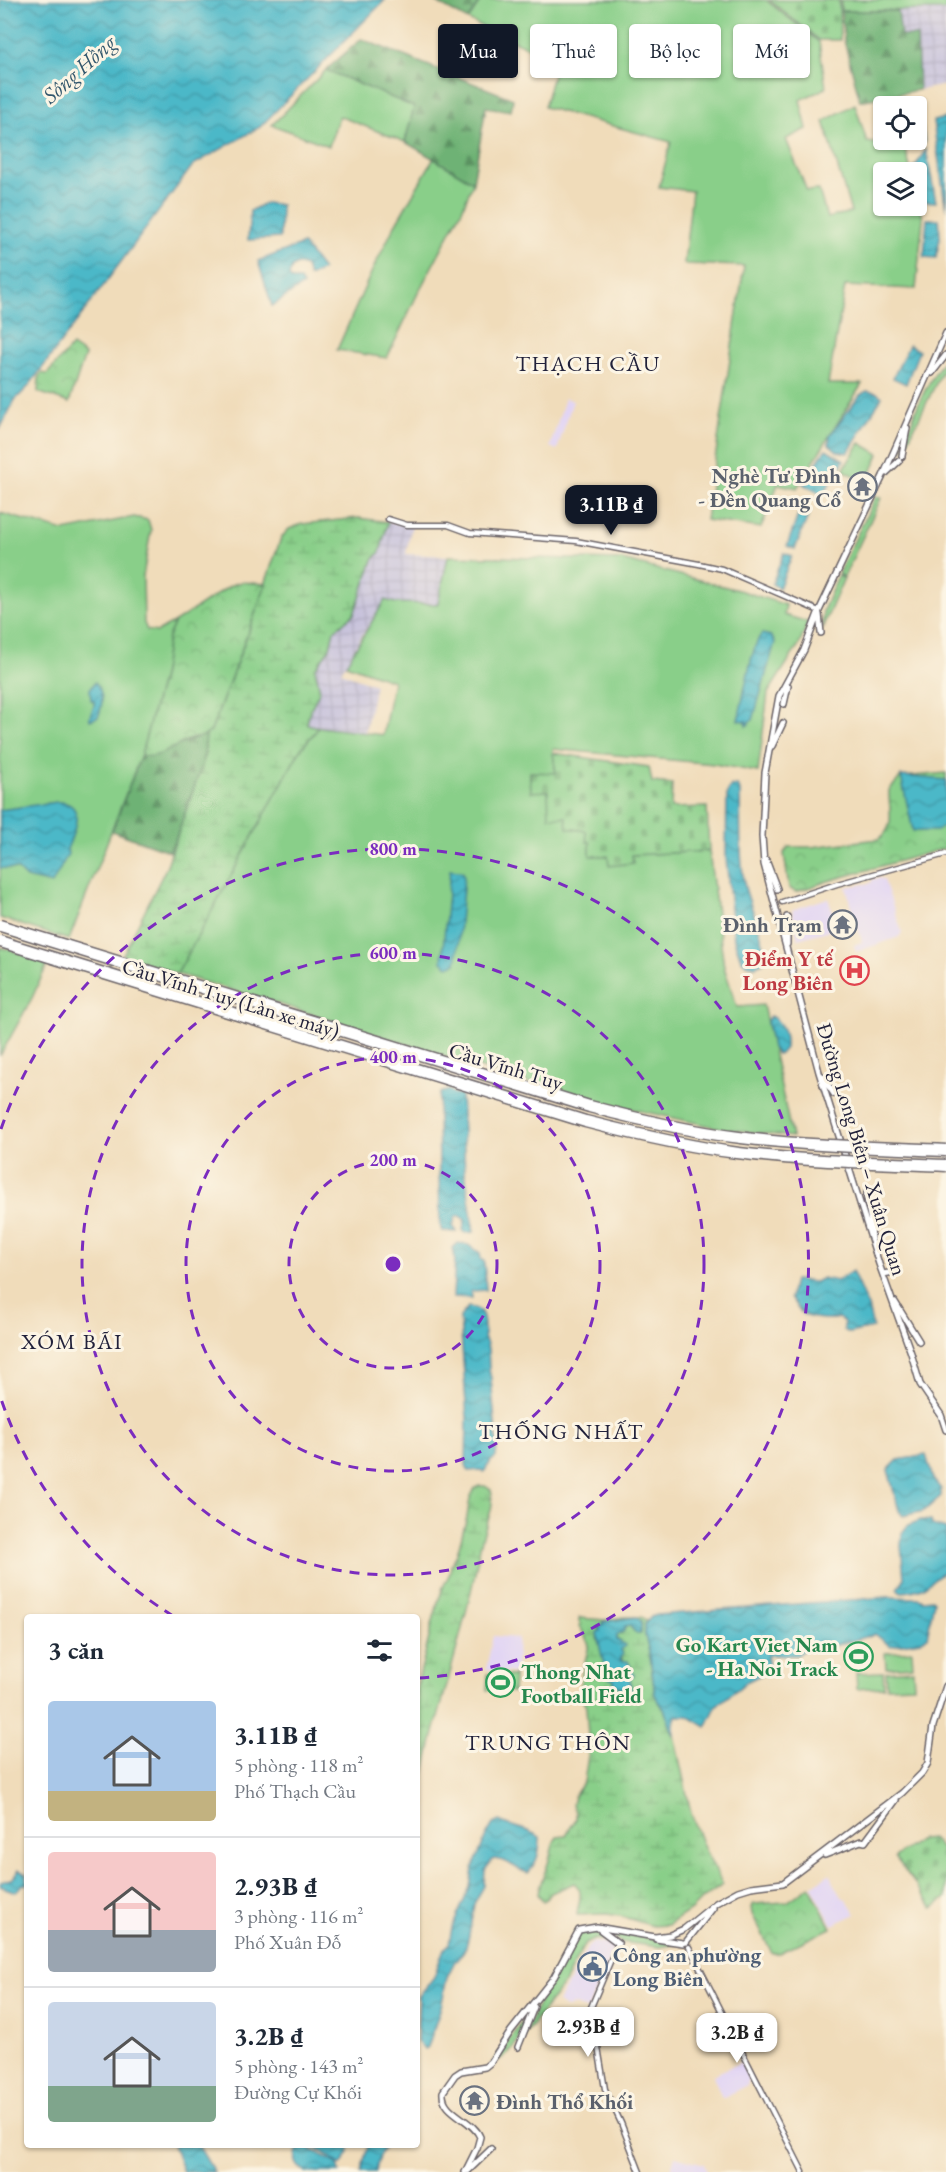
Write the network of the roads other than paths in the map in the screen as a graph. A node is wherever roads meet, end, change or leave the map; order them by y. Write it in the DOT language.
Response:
graph roads {
  1 [pos="946,333"];
  2 [pos="946,355"];
  3 [pos="926,380"];
  4 [pos="908,419"];
  5 [pos="883,476"];
  6 [pos="388,519"];
  7 [pos="819,611"];
  8 [pos="821,633"];
  9 [pos="794,670"];
  10 [pos="784,704"];
  11 [pos="783,723"];
  12 [pos="767,759"];
  13 [pos="762,851"];
  14 [pos="946,854"];
  15 [pos="777,890"];
  16 [pos="782,902"];
  17 [pos="788,917"];
  18 [pos="0,926"];
  19 [pos="0,939"];
  20 [pos="0,944"];
  21 [pos="787,954"];
  22 [pos="819,1071"];
  23 [pos="834,1094"];
  24 [pos="946,1148"];
  25 [pos="946,1153"];
  26 [pos="946,1163"];
  27 [pos="946,1168"];
  28 [pos="867,1192"];
  29 [pos="871,1239"];
  30 [pos="894,1272"];
  31 [pos="883,1274"];
  32 [pos="889,1293"];
  33 [pos="920,1341"];
  34 [pos="946,1430"];
  35 [pos="946,1686"];
  36 [pos="902,1793"];
  37 [pos="818,1858"];
  38 [pos="716,1903"];
  39 [pos="597,1927"];
  40 [pos="643,1934"];
  41 [pos="618,1943"];
  42 [pos="686,1944"];
  43 [pos="537,2000"];
  44 [pos="518,2047"];
  45 [pos="490,2149"];
  46 [pos="466,2172"];
  47 [pos="640,2172"];
  48 [pos="803,2172"];
  1 -- 3 [label="main road, Đường Long Biên – Xuân Quan"];
  2 -- 3 [label="main road"];
  3 -- 4 [label="main road, Đường Long Biên – Xuân Quan"];
  4 -- 5 [label="main road, Đường Long Biên – Xuân Quan"];
  4 -- 5 [label="main road"];
  5 -- 7 [label="main road, Đường Long Biên – Xuân Quan"];
  6 -- 7 [label="street"];
  7 -- 8 [label="main road"];
  7 -- 9 [label="main road, Đường Long Biên – Xuân Quan"];
  9 -- 10 [label="main road"];
  9 -- 12 [label="main road, Đường Long Biên – Xuân Quan"];
  11 -- 12 [label="main road"];
  12 -- 13 [label="main road, Đường Long Biên – Xuân Quan"];
  13 -- 15 [label="main road"];
  13 -- 21 [label="main road, Đường Long Biên – Xuân Quan"];
  14 -- 16 [label="street"];
  17 -- 21 [label="main road"];
  18 -- 24 [label="highway, Cầu Vĩnh Tuy (Làn xe máy), bridge"];
  18 -- 25 [label="highway, Cầu Vĩnh Tuy, bridge"];
  19 -- 26 [label="highway, Cầu Vĩnh Tuy, bridge"];
  20 -- 27 [label="highway, Cầu Vĩnh Tuy (Làn xe máy), bridge"];
  21 -- 22 [label="main road, Đường Long Biên – Xuân Quan"];
  22 -- 23 [label="main road"];
  22 -- 29 [label="main road, Đường Long Biên – Xuân Quan"];
  28 -- 29 [label="main road"];
  29 -- 31 [label="main road, Đường Long Biên – Xuân Quan"];
  30 -- 31 [label="main road"];
  31 -- 32 [label="main road, Đường Long Biên – Xuân Quan"];
  32 -- 33 [label="main road"];
  32 -- 34 [label="main road, Đường Long Biên – Xuân Quan"];
  35 -- 36 [label="main road"];
  36 -- 37 [label="main road"];
  36 -- 37 [label="main road"];
  37 -- 38 [label="main road"];
  38 -- 40 [label="main road"];
  38 -- 42 [label="main road"];
  39 -- 40 [label="main road"];
  39 -- 41 [label="main road"];
  39 -- 43 [label="main road"];
  40 -- 42 [label="main road"];
  41 -- 47 [label="street"];
  42 -- 48 [label="street"];
  43 -- 44 [label="main road"];
  43 -- 46 [label="main road"];
  45 -- 46 [label="main road"];
}
